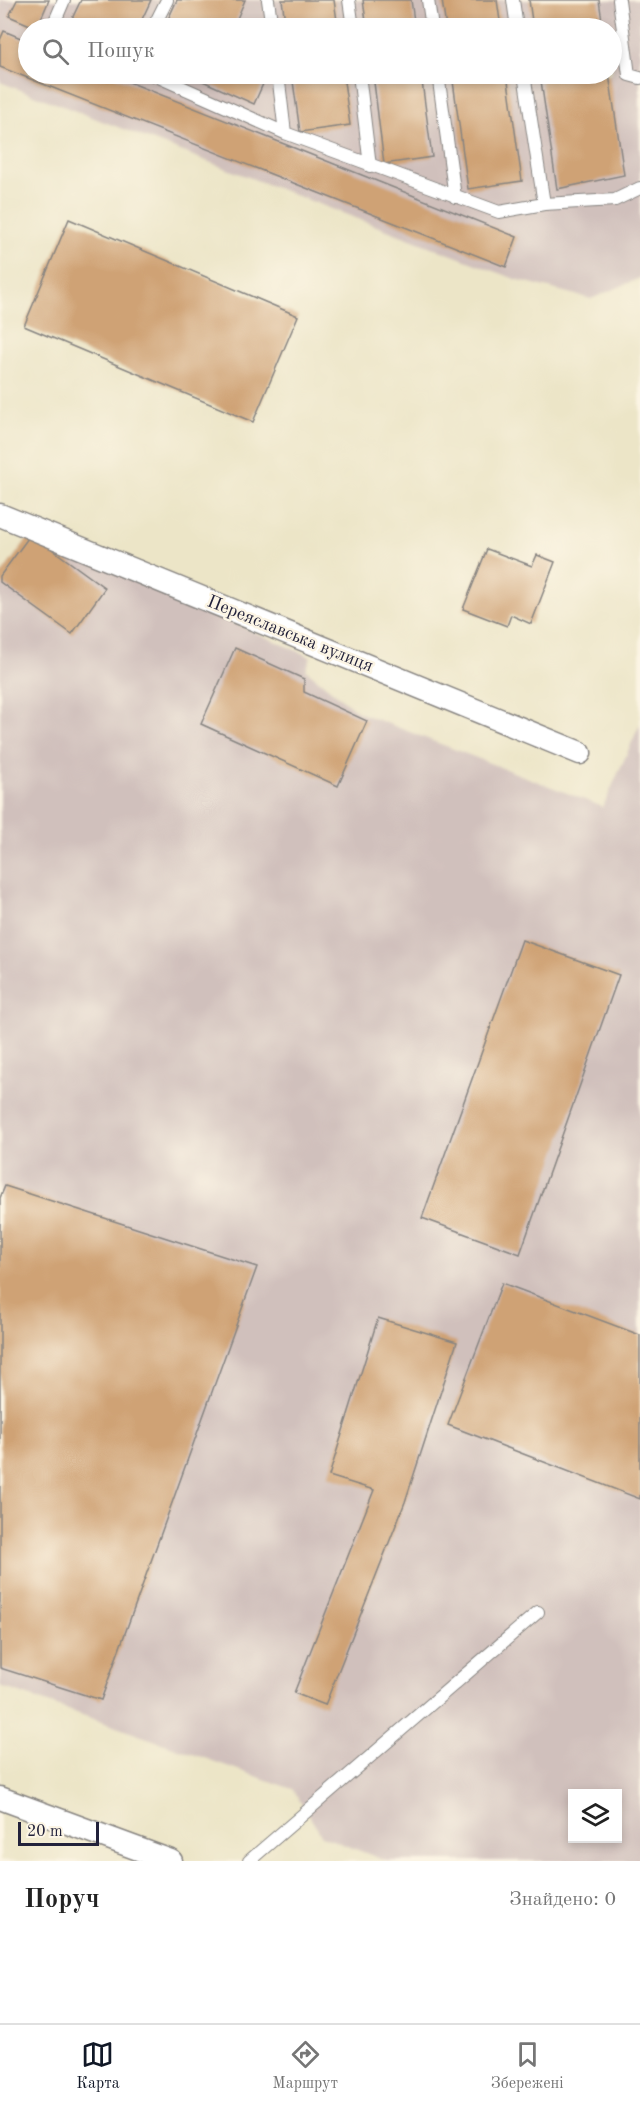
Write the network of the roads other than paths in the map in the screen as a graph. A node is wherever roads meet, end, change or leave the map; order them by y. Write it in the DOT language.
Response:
graph roads {
  1 [pos="64,0"];
  2 [pos="167,0"];
  3 [pos="268,0"];
  4 [pos="349,0"];
  5 [pos="428,0"];
  6 [pos="513,0"];
  7 [pos="619,0"];
  8 [pos="56,18"];
  9 [pos="158,18"];
  10 [pos="271,18"];
  11 [pos="352,18"];
  12 [pos="431,18"];
  13 [pos="516,18"];
  14 [pos="621,18"];
  15 [pos="622,22"];
  16 [pos="640,78"];
  17 [pos="175,84"];
  18 [pos="279,84"];
  19 [pos="359,84"];
  20 [pos="439,84"];
  21 [pos="526,84"];
  22 [pos="285,133"];
  23 [pos="370,166"];
  24 [pos="640,188"];
  25 [pos="455,197"];
  26 [pos="544,204"];
  27 [pos="0,515"];
  28 [pos="580,753"];
  29 [pos="538,1612"];
  30 [pos="0,1798"];
  31 [pos="171,1861"];
  32 [pos="249,1861"];
  1 -- 8 [label="lane"];
  2 -- 9 [label="lane"];
  3 -- 10 [label="lane"];
  4 -- 11 [label="lane"];
  5 -- 12 [label="lane"];
  6 -- 13 [label="lane"];
  7 -- 14 [label="lane"];
  15 -- 16 [label="lane"];
  17 -- 22 [label="lane"];
  18 -- 22 [label="lane"];
  19 -- 23 [label="lane"];
  20 -- 25 [label="lane"];
  21 -- 26 [label="lane"];
  22 -- 23 [label="lane"];
  23 -- 25 [label="lane"];
  24 -- 26 [label="lane"];
  25 -- 26 [label="lane"];
  27 -- 28 [label="street, Переяславська вулиця"];
  29 -- 32 [label="lane"];
  30 -- 31 [label="street"];
}
